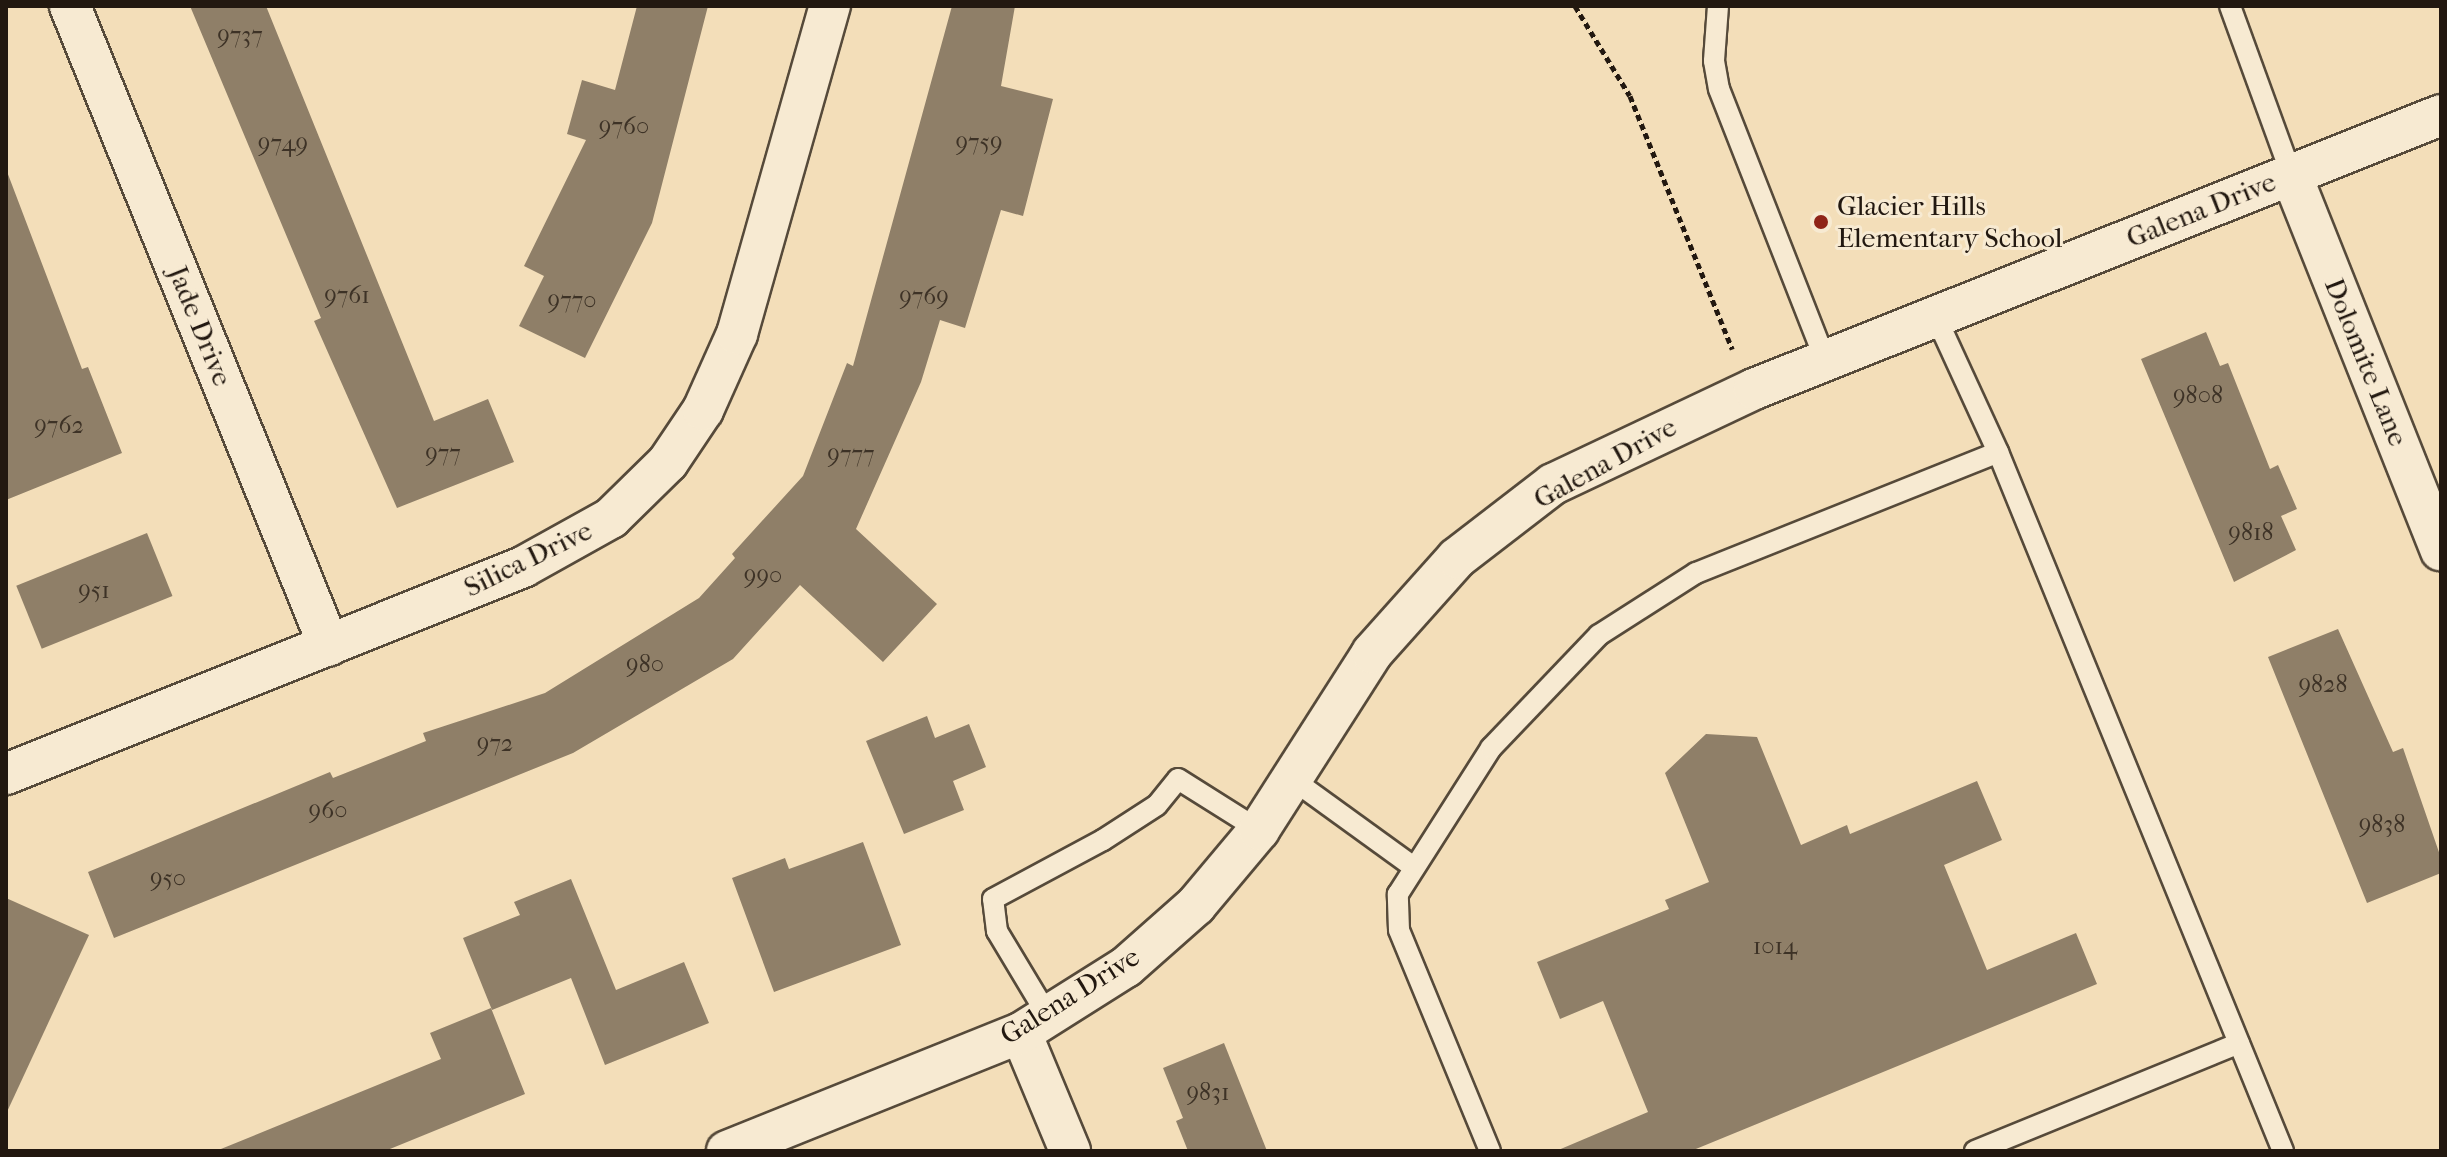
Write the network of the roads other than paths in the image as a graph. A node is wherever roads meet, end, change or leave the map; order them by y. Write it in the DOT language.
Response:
graph roads {
  1 [pos="70,6"];
  2 [pos="830,6"];
  3 [pos="1718,6"];
  4 [pos="2230,6"];
  5 [pos="2441,115"];
  6 [pos="2291,174"];
  7 [pos="1935,315"];
  8 [pos="1825,360"];
  9 [pos="1998,452"];
  10 [pos="2441,550"];
  11 [pos="329,646"];
  12 [pos="6,774"];
  13 [pos="1292,779"];
  14 [pos="1259,830"];
  15 [pos="1412,866"];
  16 [pos="1034,1024"];
  17 [pos="2239,1043"];
  18 [pos="727,1151"];
  19 [pos="1070,1151"];
  20 [pos="1490,1151"];
  21 [pos="1975,1151"];
  22 [pos="2283,1151"];
  1 -- 11 [label="street, Jade Drive"];
  2 -- 11 [label="street, Silica Drive"];
  3 -- 8 [label="lane"];
  4 -- 6 [label="lane"];
  5 -- 6 [label="street, Galena Drive"];
  6 -- 7 [label="street, Galena Drive"];
  6 -- 10 [label="street, Dolomite Lane"];
  7 -- 8 [label="street, Galena Drive"];
  7 -- 9 [label="lane"];
  8 -- 13 [label="street, Galena Drive"];
  9 -- 15 [label="lane"];
  9 -- 17 [label="lane"];
  11 -- 12 [label="street, Silica Drive"];
  13 -- 14 [label="street, Galena Drive"];
  13 -- 15 [label="lane"];
  14 -- 16 [label="street, Galena Drive"];
  14 -- 16 [label="lane"];
  15 -- 20 [label="lane"];
  16 -- 18 [label="street, Galena Drive"];
  16 -- 19 [label="street"];
  17 -- 21 [label="lane"];
  17 -- 22 [label="lane"];
}
